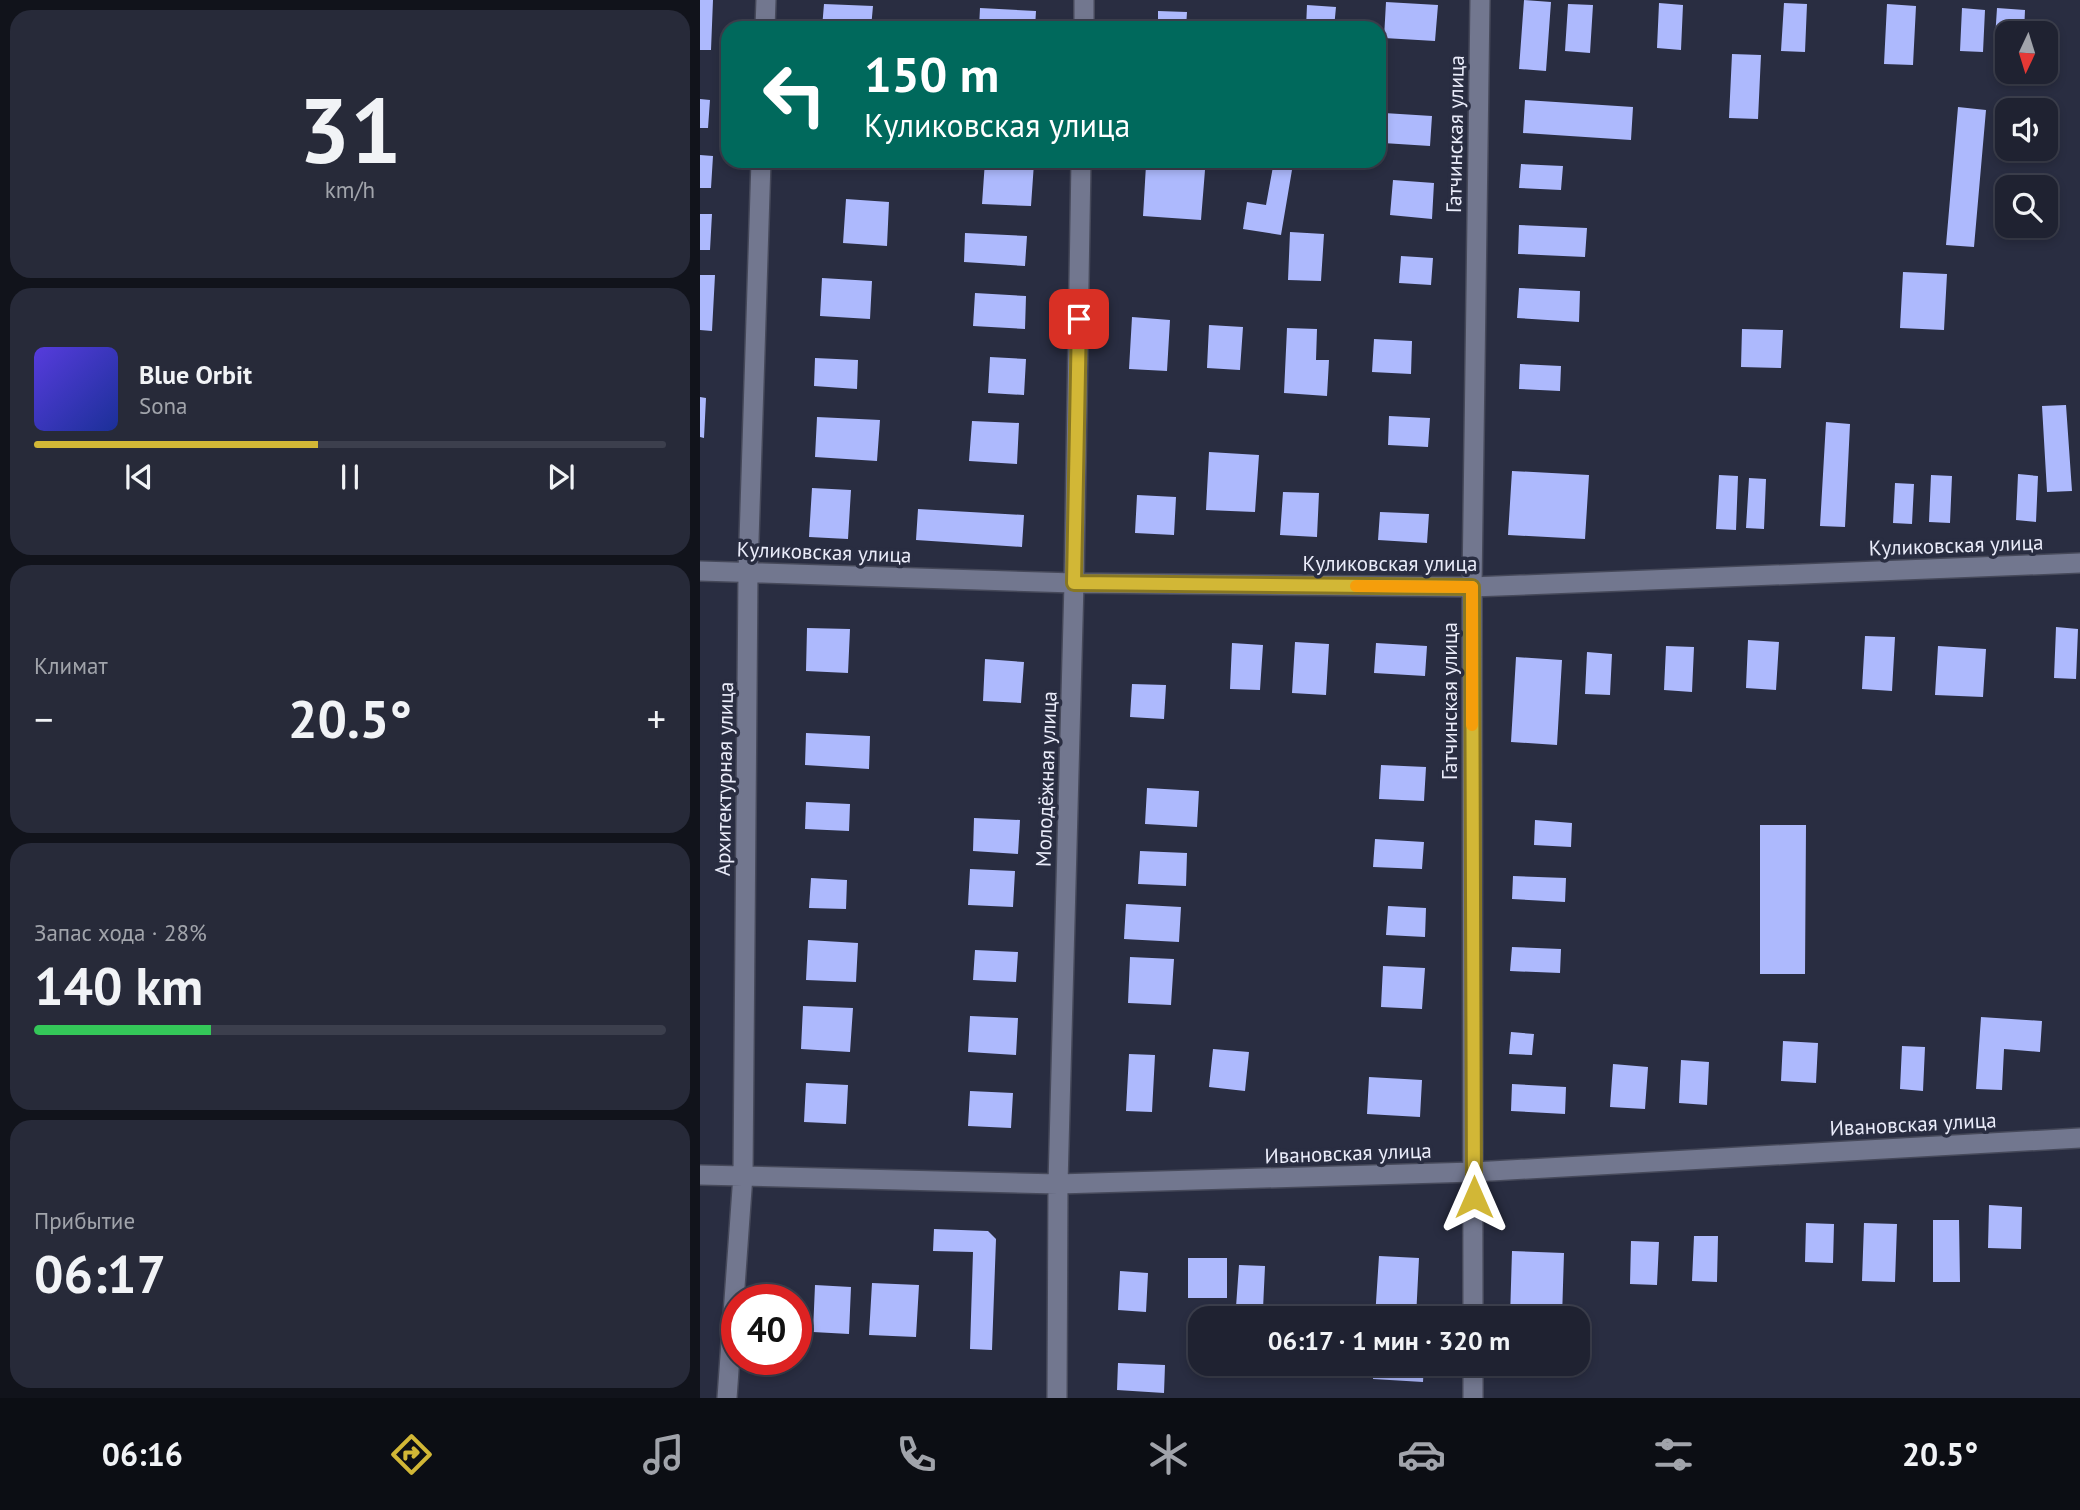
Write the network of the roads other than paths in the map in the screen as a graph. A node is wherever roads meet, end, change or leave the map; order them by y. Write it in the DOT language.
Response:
graph roads {
  1 [pos="766,0"];
  2 [pos="1084,0"];
  3 [pos="1480,0"];
  4 [pos="765,21"];
  5 [pos="1084,21"];
  6 [pos="761,168"];
  7 [pos="1082,168"];
  8 [pos="2080,563"];
  9 [pos="700,571"];
  10 [pos="748,572"];
  11 [pos="1074,583"];
  12 [pos="1472,587"];
  13 [pos="2080,1138"];
  14 [pos="1474,1172"];
  15 [pos="700,1175"];
  16 [pos="743,1175"];
  17 [pos="1058,1184"];
  18 [pos="1473,1306"];
  19 [pos="1473,1376"];
  20 [pos="727,1398"];
  21 [pos="1057,1398"];
  22 [pos="1473,1398"];
  1 -- 4 [label="street"];
  2 -- 5 [label="street"];
  3 -- 12 [label="street, Гатчинская улица"];
  6 -- 10 [label="street, Архитектурная улица"];
  7 -- 11 [label="street, Молодёжная улица"];
  8 -- 12 [label="street, Куликовская улица"];
  9 -- 10 [label="street, Куликовская улица"];
  10 -- 11 [label="street, Куликовская улица"];
  10 -- 16 [label="street, Архитектурная улица"];
  11 -- 12 [label="street, Куликовская улица"];
  11 -- 17 [label="street, Молодёжная улица"];
  12 -- 14 [label="street, Гатчинская улица"];
  13 -- 14 [label="street, Ивановская улица"];
  14 -- 17 [label="street, Ивановская улица"];
  14 -- 18 [label="street, Гатчинская улица"];
  15 -- 16 [label="street, Ивановская улица"];
  16 -- 17 [label="street, Ивановская улица"];
  16 -- 20 [label="street, Архитектурная улица"];
  17 -- 21 [label="street, Молодёжная улица"];
  19 -- 22 [label="street"];
}
